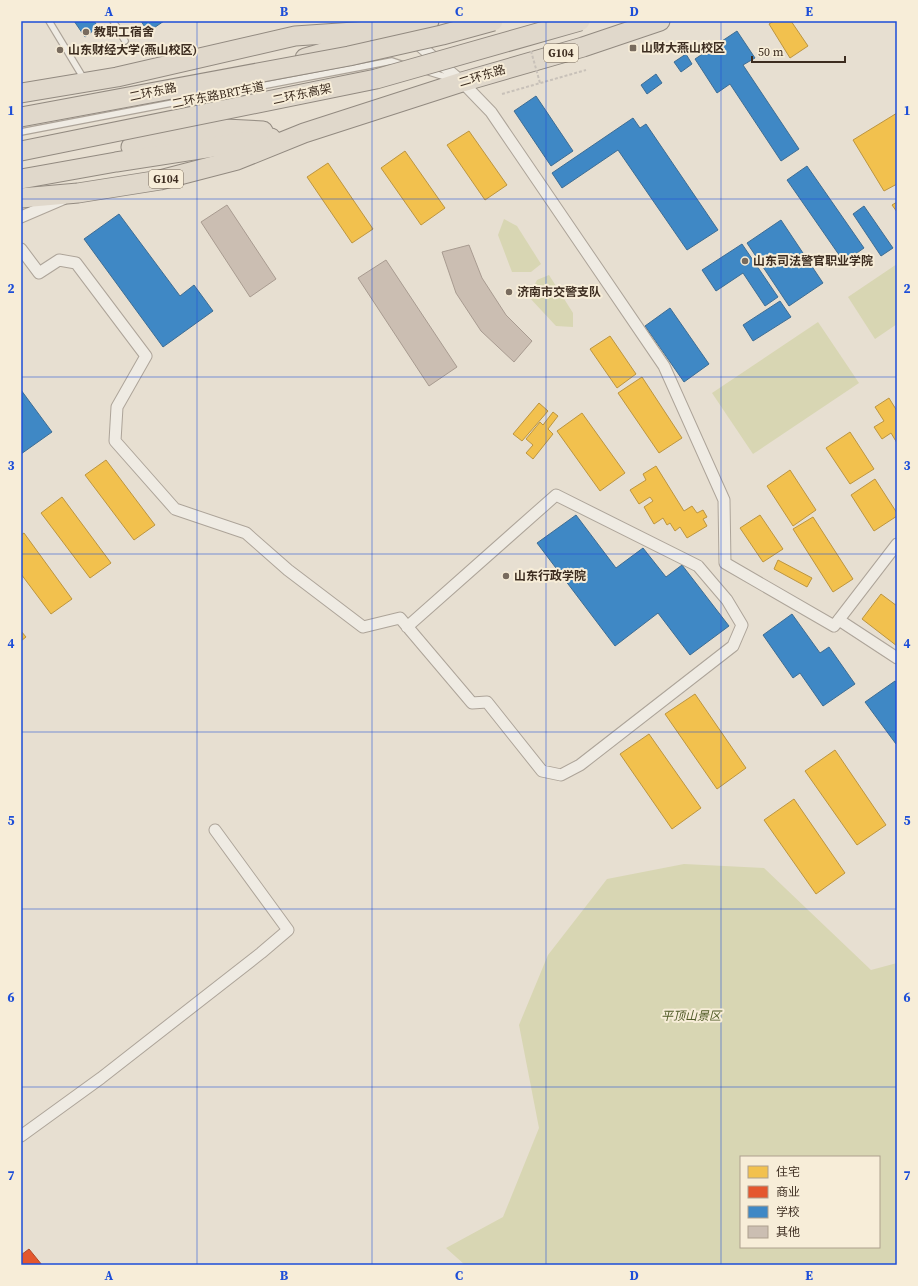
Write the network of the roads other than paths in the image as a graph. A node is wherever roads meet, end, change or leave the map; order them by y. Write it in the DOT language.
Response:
graph roads {
  1 [pos="49,21"];
  2 [pos="113,21"];
  3 [pos="429,21"];
  4 [pos="493,21"];
  5 [pos="580,21"];
  6 [pos="660,21"];
  7 [pos="374,30"];
  8 [pos="397,33"];
  9 [pos="125,41"];
  10 [pos="392,61"];
  11 [pos="86,82"];
  12 [pos="462,82"];
  13 [pos="21,93"];
  14 [pos="21,102"];
  15 [pos="21,118"];
  16 [pos="21,132"];
  17 [pos="304,133"];
  18 [pos="21,151"];
  19 [pos="21,168"];
  20 [pos="21,180"];
  21 [pos="78,193"];
  22 [pos="21,198"];
  23 [pos="21,217"];
  24 [pos="21,249"];
  25 [pos="897,544"];
  26 [pos="839,620"];
  27 [pos="407,626"];
  28 [pos="897,658"];
  29 [pos="215,830"];
  30 [pos="21,1136"];
  1 -- 11 [label="lane"];
  2 -- 9 [label="lane"];
  3 -- 8 [label="highway, 二环东路"];
  4 -- 15 [label="highway, bridge"];
  5 -- 18 [label="highway, 二环东高架, bridge"];
  6 -- 12 [label="highway, 二环东路 / G104"];
  7 -- 8 [label="highway, 二环东路"];
  7 -- 11 [label="highway, 二环东路"];
  7 -- 14 [label="highway"];
  7 -- 15 [label="highway, 二环东路"];
  8 -- 10 [label="lane"];
  8 -- 12 [label="street"];
  10 -- 12 [label="lane, 二环东路BRT车道"];
  10 -- 16 [label="lane, 二环东路BRT车道"];
  11 -- 13 [label="highway, 二环东路"];
  12 -- 17 [label="highway, 二环东路 / G104"];
  12 -- 26 [label="street"];
  17 -- 19 [label="highway, 二环东路"];
  17 -- 20 [label="highway"];
  17 -- 21 [label="highway, 二环东路 / G104"];
  21 -- 22 [label="highway, 二环东路 / G104"];
  21 -- 23 [label="street"];
  24 -- 27 [label="street"];
  25 -- 26 [label="street"];
  26 -- 28 [label="street"];
  27 -- 27 [label="street"];
  29 -- 30 [label="street"];
}
